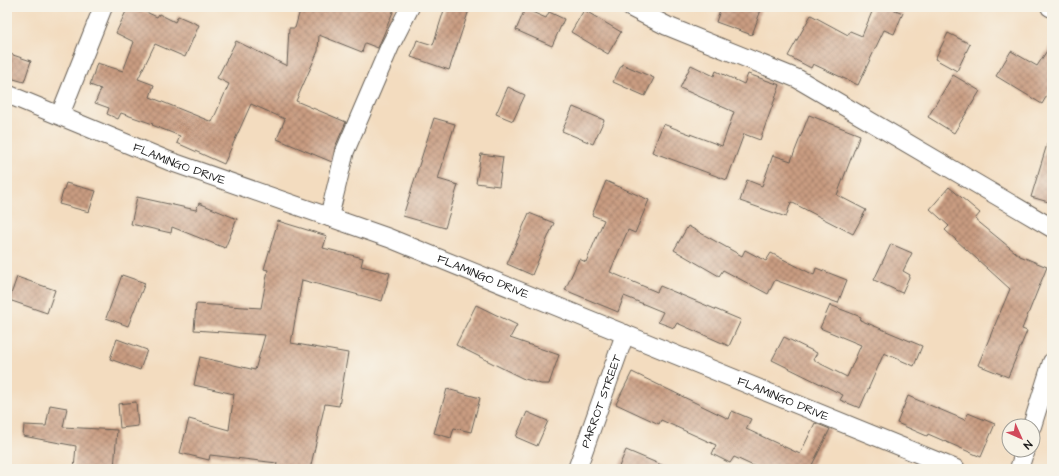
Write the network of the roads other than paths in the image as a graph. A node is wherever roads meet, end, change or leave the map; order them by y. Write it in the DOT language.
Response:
graph roads {
  1 [pos="103,7"];
  2 [pos="410,7"];
  3 [pos="630,7"];
  4 [pos="7,94"];
  5 [pos="60,115"];
  6 [pos="329,217"];
  7 [pos="1052,228"];
  8 [pos="625,334"];
  9 [pos="1052,362"];
  10 [pos="1034,418"];
  11 [pos="1022,458"];
  12 [pos="577,469"];
  13 [pos="956,469"];
  14 [pos="1019,469"];
  1 -- 5 [label="street"];
  2 -- 6 [label="street"];
  3 -- 7 [label="street"];
  4 -- 5 [label="street, FLAMINGO DRIVE"];
  5 -- 6 [label="street, FLAMINGO DRIVE"];
  6 -- 8 [label="street, FLAMINGO DRIVE"];
  8 -- 12 [label="street, PARROT STREET"];
  8 -- 13 [label="street, FLAMINGO DRIVE"];
  9 -- 10 [label="street"];
  11 -- 14 [label="street"];
}
